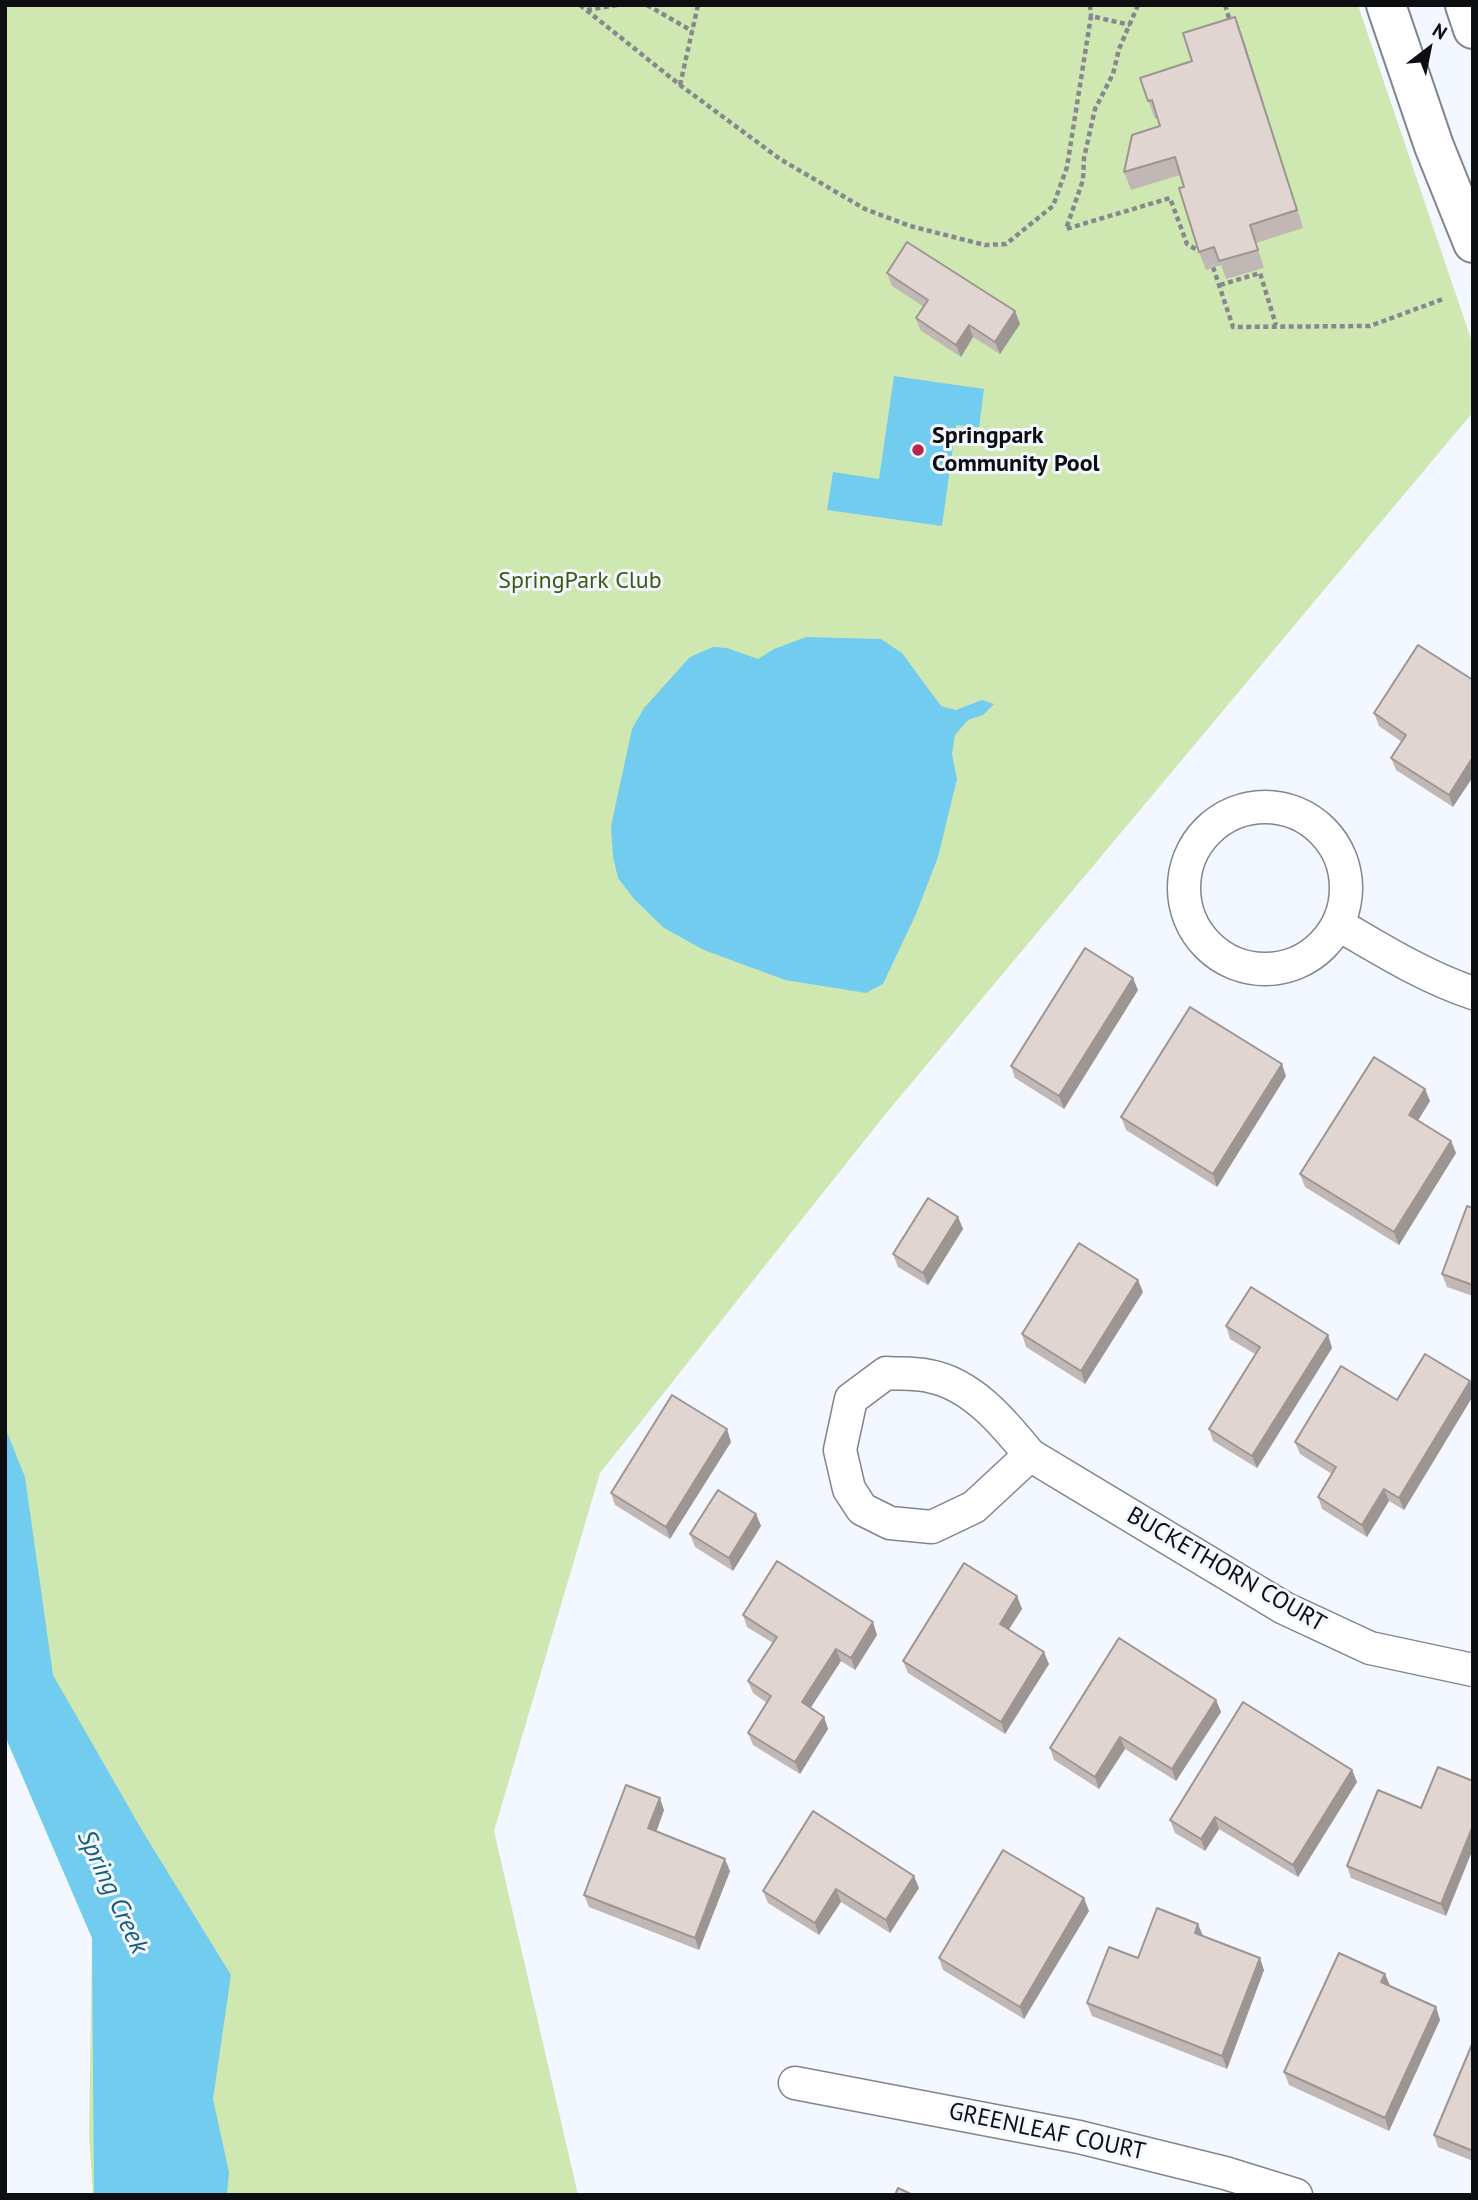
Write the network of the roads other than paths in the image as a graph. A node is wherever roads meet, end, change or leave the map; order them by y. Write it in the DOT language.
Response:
graph roads {
  1 [pos="1386,5"];
  2 [pos="1465,5"];
  3 [pos="1473,29"];
  4 [pos="1473,243"];
  5 [pos="1339,925"];
  6 [pos="1473,993"];
  7 [pos="1030,1455"];
  8 [pos="1473,1670"];
  9 [pos="795,2083"];
  10 [pos="1296,2195"];
  1 -- 4 [label="street"];
  2 -- 3 [label="street"];
  5 -- 5 [label="street"];
  5 -- 6 [label="street"];
  7 -- 7 [label="street, BUCKETHORN COURT"];
  7 -- 8 [label="street, BUCKETHORN COURT"];
  9 -- 10 [label="street, GREENLEAF COURT"];
}
